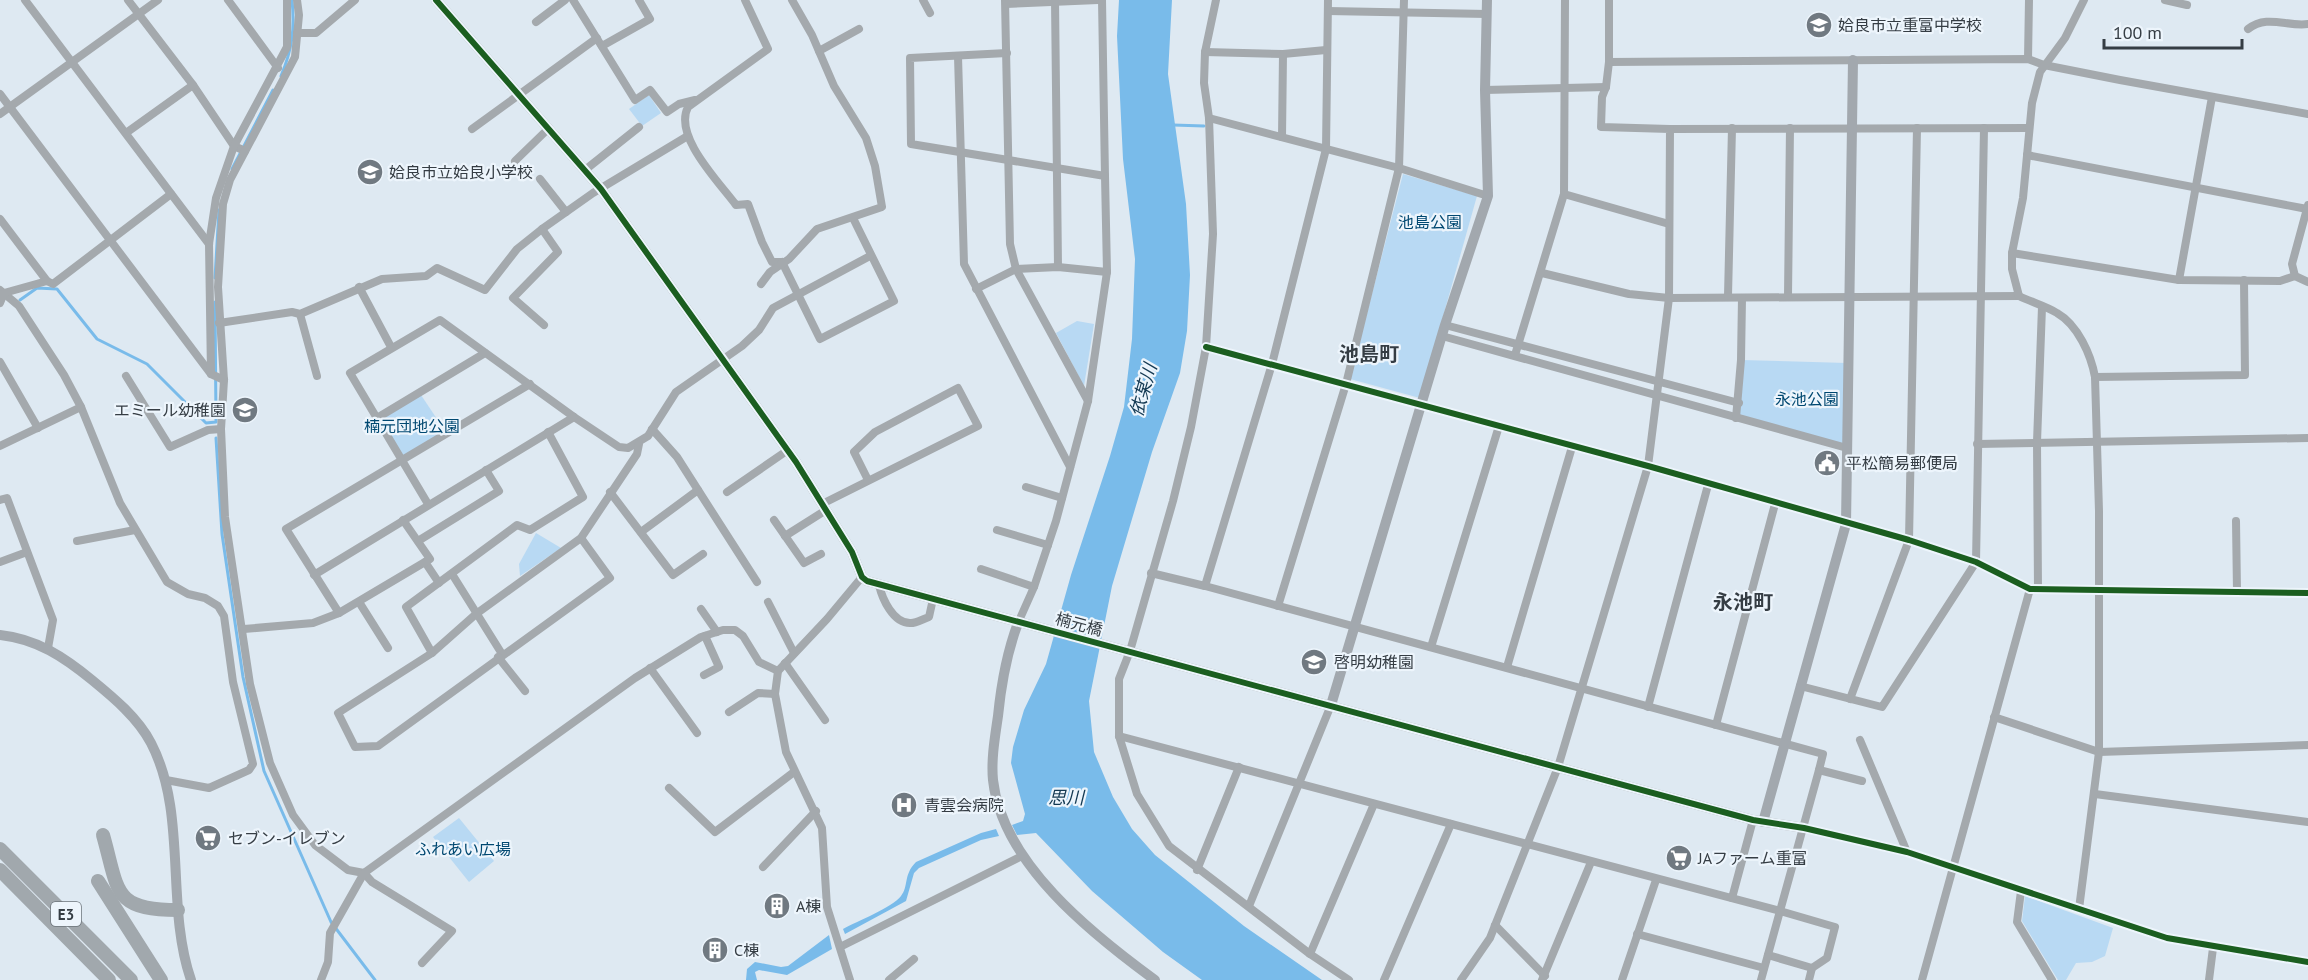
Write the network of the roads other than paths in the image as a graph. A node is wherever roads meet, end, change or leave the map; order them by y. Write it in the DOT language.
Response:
graph roads {
  1 [pos="25,0"];
  2 [pos="128,0"];
  3 [pos="158,0"];
  4 [pos="228,0"];
  5 [pos="287,0"];
  6 [pos="297,0"];
  7 [pos="356,0"];
  8 [pos="436,0"];
  9 [pos="565,0"];
  10 [pos="573,0"];
  11 [pos="639,0"];
  12 [pos="745,0"];
  13 [pos="792,0"];
  14 [pos="923,0"];
  15 [pos="1100,0"];
  16 [pos="1216,0"];
  17 [pos="1328,0"];
  18 [pos="1404,0"];
  19 [pos="1487,0"];
  20 [pos="1564,0"];
  21 [pos="1609,0"];
  22 [pos="2029,0"];
  23 [pos="2084,0"];
  24 [pos="2165,0"];
  25 [pos="1055,1"];
  26 [pos="1005,2"];
  27 [pos="2187,5"];
  28 [pos="1328,11"];
  29 [pos="1404,12"];
  30 [pos="930,13"];
  31 [pos="139,14"];
  32 [pos="1487,14"];
  33 [pos="536,22"];
  34 [pos="2308,24"];
  35 [pos="859,29"];
  36 [pos="2248,29"];
  37 [pos="297,33"];
  38 [pos="597,38"];
  39 [pos="602,46"];
  40 [pos="1326,50"];
  41 [pos="819,51"];
  42 [pos="1205,52"];
  43 [pos="1007,53"];
  44 [pos="1283,54"];
  45 [pos="958,56"];
  46 [pos="2028,59"];
  47 [pos="1853,60"];
  48 [pos="72,61"];
  49 [pos="1609,62"];
  50 [pos="2044,65"];
  51 [pos="278,68"];
  52 [pos="193,85"];
  53 [pos="1564,87"];
  54 [pos="1606,87"];
  55 [pos="1485,90"];
  56 [pos="0,94"];
  57 [pos="519,94"];
  58 [pos="2212,97"];
  59 [pos="696,100"];
  60 [pos="10,107"];
  61 [pos="0,114"];
  62 [pos="2308,114"];
  63 [pos="1209,118"];
  64 [pos="639,127"];
  65 [pos="549,128"];
  66 [pos="1732,128"];
  67 [pos="1790,128"];
  68 [pos="1851,128"];
  69 [pos="1917,128"];
  70 [pos="1984,128"];
  71 [pos="2029,128"];
  72 [pos="472,129"];
  73 [pos="1670,129"];
  74 [pos="126,133"];
  75 [pos="686,137"];
  76 [pos="1282,137"];
  77 [pos="234,146"];
  78 [pos="1326,149"];
  79 [pos="245,152"];
  80 [pos="960,152"];
  81 [pos="2026,155"];
  82 [pos="1007,159"];
  83 [pos="515,161"];
  84 [pos="1058,168"];
  85 [pos="1400,168"];
  86 [pos="585,170"];
  87 [pos="1105,176"];
  88 [pos="540,179"];
  89 [pos="2197,186"];
  90 [pos="601,189"];
  91 [pos="171,194"];
  92 [pos="1564,194"];
  93 [pos="1488,195"];
  94 [pos="2307,207"];
  95 [pos="566,212"];
  96 [pos="853,218"];
  97 [pos="0,219"];
  98 [pos="1669,224"];
  99 [pos="542,229"];
  100 [pos="110,240"];
  101 [pos="209,244"];
  102 [pos="2012,253"];
  103 [pos="870,256"];
  104 [pos="782,262"];
  105 [pos="1058,267"];
  106 [pos="1016,268"];
  107 [pos="1107,272"];
  108 [pos="1542,273"];
  109 [pos="2295,276"];
  110 [pos="2179,280"];
  111 [pos="2244,280"];
  112 [pos="47,281"];
  113 [pos="2308,282"];
  114 [pos="761,284"];
  115 [pos="359,287"];
  116 [pos="976,289"];
  117 [pos="2,291"];
  118 [pos="1788,296"];
  119 [pos="1850,296"];
  120 [pos="1914,296"];
  121 [pos="2019,296"];
  122 [pos="798,297"];
  123 [pos="1728,297"];
  124 [pos="1980,297"];
  125 [pos="1669,298"];
  126 [pos="1742,298"];
  127 [pos="0,303"];
  128 [pos="2042,308"];
  129 [pos="300,314"];
  130 [pos="219,322"];
  131 [pos="544,325"];
  132 [pos="1444,330"];
  133 [pos="1518,345"];
  134 [pos="391,347"];
  135 [pos="1206,347"];
  136 [pos="485,353"];
  137 [pos="1515,355"];
  138 [pos="721,360"];
  139 [pos="0,362"];
  140 [pos="1272,364"];
  141 [pos="211,374"];
  142 [pos="126,376"];
  143 [pos="317,376"];
  144 [pos="2095,377"];
  145 [pos="224,380"];
  146 [pos="1657,382"];
  147 [pos="530,384"];
  148 [pos="1346,384"];
  149 [pos="1655,394"];
  150 [pos="1088,401"];
  151 [pos="1738,403"];
  152 [pos="1423,406"];
  153 [pos="81,407"];
  154 [pos="574,417"];
  155 [pos="377,418"];
  156 [pos="1736,418"];
  157 [pos="1499,426"];
  158 [pos="38,428"];
  159 [pos="221,429"];
  160 [pos="652,429"];
  161 [pos="548,432"];
  162 [pos="2308,438"];
  163 [pos="2096,440"];
  164 [pos="2037,442"];
  165 [pos="639,444"];
  166 [pos="1977,444"];
  167 [pos="0,446"];
  168 [pos="1572,447"];
  169 [pos="1847,448"];
  170 [pos="788,450"];
  171 [pos="402,462"];
  172 [pos="1648,466"];
  173 [pos="1070,468"];
  174 [pos="486,470"];
  175 [pos="868,480"];
  176 [pos="1708,485"];
  177 [pos="1026,487"];
  178 [pos="698,490"];
  179 [pos="610,492"];
  180 [pos="727,492"];
  181 [pos="1062,498"];
  182 [pos="0,500"];
  183 [pos="428,504"];
  184 [pos="1775,504"];
  185 [pos="824,507"];
  186 [pos="403,520"];
  187 [pos="774,520"];
  188 [pos="2236,520"];
  189 [pos="1846,524"];
  190 [pos="135,530"];
  191 [pos="998,530"];
  192 [pos="641,532"];
  193 [pos="785,536"];
  194 [pos="581,538"];
  195 [pos="1909,540"];
  196 [pos="77,541"];
  197 [pos="418,542"];
  198 [pos="1048,545"];
  199 [pos="27,552"];
  200 [pos="704,554"];
  201 [pos="821,554"];
  202 [pos="0,562"];
  203 [pos="425,562"];
  204 [pos="1976,562"];
  205 [pos="981,569"];
  206 [pos="1151,573"];
  207 [pos="452,574"];
  208 [pos="315,575"];
  209 [pos="862,577"];
  210 [pos="757,582"];
  211 [pos="439,583"];
  212 [pos="879,585"];
  213 [pos="1206,586"];
  214 [pos="1034,587"];
  215 [pos="2034,589"];
  216 [pos="2099,591"];
  217 [pos="2237,592"];
  218 [pos="2308,593"];
  219 [pos="933,599"];
  220 [pos="359,602"];
  221 [pos="768,602"];
  222 [pos="1278,606"];
  223 [pos="702,609"];
  224 [pos="339,613"];
  225 [pos="476,614"];
  226 [pos="1024,624"];
  227 [pos="1353,626"];
  228 [pos="244,629"];
  229 [pos="717,632"];
  230 [pos="0,635"];
  231 [pos="705,636"];
  232 [pos="1431,647"];
  233 [pos="48,648"];
  234 [pos="388,648"];
  235 [pos="1126,650"];
  236 [pos="432,653"];
  237 [pos="794,653"];
  238 [pos="500,655"];
  239 [pos="785,663"];
  240 [pos="1507,667"];
  241 [pos="650,668"];
  242 [pos="778,671"];
  243 [pos="704,675"];
  244 [pos="1800,686"];
  245 [pos="1581,690"];
  246 [pos="525,691"];
  247 [pos="774,694"];
  248 [pos="1850,699"];
  249 [pos="1331,705"];
  250 [pos="1648,707"];
  251 [pos="729,712"];
  252 [pos="1994,717"];
  253 [pos="825,720"];
  254 [pos="1716,725"];
  255 [pos="697,733"];
  256 [pos="1119,736"];
  257 [pos="1860,740"];
  258 [pos="1783,744"];
  259 [pos="2308,745"];
  260 [pos="2099,752"];
  261 [pos="270,763"];
  262 [pos="253,764"];
  263 [pos="1239,766"];
  264 [pos="1558,767"];
  265 [pos="1819,770"];
  266 [pos="794,772"];
  267 [pos="166,780"];
  268 [pos="1862,781"];
  269 [pos="1300,783"];
  270 [pos="669,788"];
  271 [pos="2095,794"];
  272 [pos="1374,804"];
  273 [pos="816,811"];
  274 [pos="1758,821"];
  275 [pos="2308,822"];
  276 [pos="1451,824"];
  277 [pos="1804,828"];
  278 [pos="103,835"];
  279 [pos="1527,844"];
  280 [pos="0,849"];
  281 [pos="1907,852"];
  282 [pos="1022,856"];
  283 [pos="1591,862"];
  284 [pos="763,867"];
  285 [pos="1953,868"];
  286 [pos="0,870"];
  287 [pos="1197,870"];
  288 [pos="364,873"];
  289 [pos="1656,880"];
  290 [pos="98,881"];
  291 [pos="2021,891"];
  292 [pos="1732,898"];
  293 [pos="1249,906"];
  294 [pos="2079,909"];
  295 [pos="178,910"];
  296 [pos="1780,911"];
  297 [pos="1495,925"];
  298 [pos="1637,934"];
  299 [pos="840,947"];
  300 [pos="2213,948"];
  301 [pos="1310,954"];
  302 [pos="1768,955"];
  303 [pos="914,959"];
  304 [pos="2308,962"];
  305 [pos="422,963"];
  306 [pos="1764,968"];
  307 [pos="1812,968"];
  308 [pos="1543,978"];
  309 [pos="109,980"];
  310 [pos="131,980"];
  311 [pos="161,980"];
  312 [pos="191,980"];
  313 [pos="321,980"];
  314 [pos="850,980"];
  315 [pos="889,980"];
  316 [pos="1155,980"];
  317 [pos="1349,980"];
  318 [pos="1384,980"];
  319 [pos="1461,980"];
  320 [pos="1622,980"];
  321 [pos="1761,980"];
  322 [pos="1809,980"];
  323 [pos="1922,980"];
  324 [pos="2052,980"];
  325 [pos="2209,980"];
  1 -- 48 [label="street"];
  2 -- 31 [label="street"];
  3 -- 31 [label="street"];
  4 -- 51 [label="street"];
  5 -- 51 [label="street"];
  6 -- 37 [label="street"];
  7 -- 37 [label="street"];
  8 -- 57 [label="street"];
  9 -- 33 [label="street"];
  10 -- 38 [label="street"];
  11 -- 39 [label="street"];
  12 -- 59 [label="street"];
  13 -- 41 [label="street"];
  14 -- 30 [label="street"];
  15 -- 25 [label="street"];
  15 -- 87 [label="street"];
  16 -- 42 [label="street"];
  17 -- 28 [label="street"];
  18 -- 29 [label="street"];
  19 -- 32 [label="street"];
  20 -- 53 [label="street"];
  21 -- 49 [label="street"];
  22 -- 46 [label="street"];
  23 -- 50 [label="street"];
  24 -- 27 [label="street"];
  25 -- 26 [label="street"];
  25 -- 84 [label="street"];
  26 -- 43 [label="street"];
  28 -- 29 [label="street"];
  28 -- 40 [label="street"];
  29 -- 32 [label="street"];
  29 -- 85 [label="street"];
  31 -- 48 [label="street"];
  31 -- 52 [label="street"];
  32 -- 55 [label="street"];
  34 -- 36 [label="street"];
  35 -- 41 [label="street"];
  37 -- 79 [label="street"];
  38 -- 39 [label="street"];
  38 -- 57 [label="street"];
  39 -- 59 [label="street"];
  40 -- 44 [label="street"];
  40 -- 78 [label="street"];
  41 -- 96 [label="street"];
  42 -- 44 [label="street"];
  42 -- 63 [label="street"];
  43 -- 45 [label="street"];
  43 -- 82 [label="street"];
  44 -- 76 [label="street"];
  45 -- 80 [label="street"];
  45 -- 80 [label="street"];
  46 -- 47 [label="street"];
  46 -- 50 [label="street"];
  47 -- 49 [label="street"];
  47 -- 68 [label="street"];
  48 -- 60 [label="street"];
  48 -- 74 [label="street"];
  49 -- 54 [label="street"];
  50 -- 58 [label="street"];
  50 -- 71 [label="street"];
  51 -- 77 [label="street"];
  52 -- 74 [label="street"];
  52 -- 77 [label="street"];
  53 -- 54 [label="street"];
  53 -- 55 [label="street"];
  53 -- 92 [label="street"];
  54 -- 73 [label="street"];
  55 -- 93 [label="street"];
  56 -- 60 [label="street"];
  57 -- 65 [label="street"];
  57 -- 72 [label="street"];
  58 -- 62 [label="street"];
  58 -- 89 [label="street"];
  59 -- 75 [label="street"];
  60 -- 61 [label="street"];
  60 -- 100 [label="street"];
  63 -- 76 [label="street"];
  63 -- 135 [label="street"];
  64 -- 86 [label="street"];
  65 -- 83 [label="street"];
  65 -- 86 [label="street"];
  66 -- 67 [label="street"];
  66 -- 73 [label="street"];
  66 -- 123 [label="street"];
  67 -- 68 [label="street"];
  67 -- 118 [label="street"];
  68 -- 69 [label="street"];
  68 -- 119 [label="street"];
  69 -- 70 [label="street"];
  69 -- 120 [label="street"];
  70 -- 71 [label="street"];
  70 -- 124 [label="street"];
  71 -- 81 [label="street"];
  73 -- 98 [label="street"];
  74 -- 91 [label="street"];
  75 -- 90 [label="street"];
  75 -- 104 [label="street"];
  76 -- 78 [label="street"];
  77 -- 79 [label="street"];
  77 -- 101 [label="street"];
  78 -- 85 [label="street"];
  78 -- 140 [label="street"];
  79 -- 130 [label="street"];
  80 -- 82 [label="street"];
  80 -- 116 [label="street"];
  81 -- 89 [label="street"];
  81 -- 102 [label="street"];
  82 -- 84 [label="street"];
  82 -- 106 [label="street"];
  84 -- 87 [label="street"];
  84 -- 105 [label="street"];
  85 -- 93 [label="street"];
  85 -- 148 [label="street"];
  86 -- 90 [label="street"];
  87 -- 107 [label="street"];
  88 -- 95 [label="street"];
  89 -- 94 [label="street"];
  89 -- 110 [label="street"];
  90 -- 95 [label="street"];
  90 -- 138 [label="street"];
  91 -- 100 [label="street"];
  91 -- 101 [label="street"];
  92 -- 98 [label="street"];
  92 -- 108 [label="street"];
  93 -- 132 [label="street"];
  94 -- 109 [label="street"];
  95 -- 99 [label="street"];
  96 -- 103 [label="street"];
  96 -- 104 [label="street"];
  97 -- 112 [label="street"];
  98 -- 125 [label="street"];
  99 -- 115 [label="street"];
  99 -- 131 [label="street"];
  100 -- 112 [label="street"];
  100 -- 141 [label="street"];
  101 -- 141 [label="street"];
  102 -- 110 [label="street"];
  102 -- 121 [label="street"];
  103 -- 122 [label="street"];
  103 -- 122 [label="street"];
  104 -- 114 [label="street"];
  104 -- 122 [label="street"];
  105 -- 106 [label="street"];
  105 -- 107 [label="street"];
  106 -- 116 [label="street"];
  106 -- 150 [label="street"];
  107 -- 150 [label="street"];
  108 -- 125 [label="street"];
  108 -- 133 [label="street"];
  109 -- 111 [label="street"];
  109 -- 113 [label="street"];
  110 -- 111 [label="street"];
  111 -- 144 [label="street"];
  112 -- 117 [label="street"];
  115 -- 129 [label="street"];
  115 -- 134 [label="street"];
  116 -- 173 [label="street"];
  117 -- 127 [label="street"];
  117 -- 153 [label="street"];
  118 -- 119 [label="street"];
  118 -- 126 [label="street"];
  119 -- 120 [label="street"];
  119 -- 169 [label="street"];
  120 -- 124 [label="street"];
  120 -- 195 [label="street"];
  121 -- 124 [label="street"];
  121 -- 128 [label="street"];
  122 -- 138 [label="street"];
  123 -- 125 [label="street"];
  123 -- 126 [label="street"];
  124 -- 166 [label="street"];
  125 -- 146 [label="street"];
  126 -- 151 [label="street"];
  128 -- 144 [label="street"];
  128 -- 164 [label="street"];
  129 -- 130 [label="street"];
  129 -- 143 [label="street"];
  130 -- 145 [label="street"];
  132 -- 133 [label="street"];
  132 -- 137 [label="street"];
  132 -- 152 [label="street"];
  133 -- 137 [label="street"];
  133 -- 146 [label="street"];
  134 -- 136 [label="street"];
  134 -- 155 [label="street"];
  135 -- 140 [label="street"];
  135 -- 206 [label="street"];
  136 -- 147 [label="street"];
  136 -- 155 [label="street"];
  137 -- 149 [label="street"];
  138 -- 160 [label="street"];
  138 -- 170 [label="street"];
  139 -- 158 [label="street"];
  140 -- 148 [label="street"];
  140 -- 213 [label="street"];
  141 -- 145 [label="street"];
  142 -- 159 [label="street"];
  144 -- 163 [label="street"];
  145 -- 159 [label="street"];
  146 -- 149 [label="street"];
  146 -- 151 [label="street"];
  147 -- 154 [label="street"];
  147 -- 171 [label="street"];
  148 -- 152 [label="street"];
  148 -- 222 [label="street"];
  149 -- 156 [label="street"];
  149 -- 172 [label="street"];
  150 -- 173 [label="street"];
  151 -- 156 [label="street"];
  152 -- 157 [label="street"];
  152 -- 227 [label="street"];
  153 -- 158 [label="street"];
  153 -- 190 [label="street"];
  154 -- 161 [label="street"];
  154 -- 165 [label="street"];
  155 -- 171 [label="street"];
  156 -- 169 [label="street"];
  157 -- 168 [label="street"];
  157 -- 232 [label="street"];
  158 -- 167 [label="street"];
  159 -- 228 [label="street"];
  160 -- 165 [label="street"];
  160 -- 178 [label="street"];
  161 -- 174 [label="street"];
  161 -- 207 [label="street"];
  162 -- 163 [label="street"];
  163 -- 164 [label="street"];
  163 -- 216 [label="street"];
  164 -- 166 [label="street"];
  164 -- 215 [label="street"];
  165 -- 179 [label="street"];
  166 -- 204 [label="street"];
  168 -- 172 [label="street"];
  168 -- 240 [label="street"];
  169 -- 189 [label="street"];
  170 -- 180 [label="street"];
  170 -- 185 [label="street"];
  171 -- 183 [label="street"];
  171 -- 208 [label="street"];
  172 -- 176 [label="street"];
  172 -- 245 [label="street"];
  173 -- 181 [label="street"];
  174 -- 183 [label="street"];
  174 -- 197 [label="street"];
  175 -- 175 [label="street"];
  175 -- 185 [label="street"];
  176 -- 184 [label="street"];
  176 -- 250 [label="street"];
  177 -- 181 [label="street"];
  178 -- 192 [label="street"];
  178 -- 210 [label="street"];
  179 -- 192 [label="street"];
  179 -- 194 [label="street"];
  181 -- 198 [label="street"];
  182 -- 199 [label="street"];
  183 -- 186 [label="street"];
  184 -- 189 [label="street"];
  184 -- 254 [label="street"];
  185 -- 193 [label="street"];
  185 -- 209 [label="street"];
  186 -- 197 [label="street"];
  186 -- 208 [label="street"];
  187 -- 193 [label="street"];
  188 -- 217 [label="street"];
  189 -- 195 [label="street"];
  189 -- 244 [label="street"];
  190 -- 196 [label="street"];
  190 -- 262 [label="street"];
  191 -- 198 [label="street"];
  192 -- 200 [label="street"];
  193 -- 201 [label="street"];
  194 -- 225 [label="street"];
  194 -- 238 [label="street"];
  195 -- 204 [label="street"];
  195 -- 248 [label="street"];
  197 -- 203 [label="street"];
  198 -- 214 [label="street"];
  199 -- 202 [label="street"];
  199 -- 233 [label="street"];
  203 -- 211 [label="street"];
  203 -- 220 [label="street"];
  204 -- 215 [label="street"];
  204 -- 248 [label="street"];
  205 -- 214 [label="street"];
  206 -- 213 [label="street"];
  206 -- 235 [label="street"];
  207 -- 211 [label="street"];
  207 -- 225 [label="street"];
  208 -- 224 [label="street"];
  209 -- 212 [label="street, 楠元橋"];
  209 -- 237 [label="street"];
  211 -- 236 [label="street"];
  212 -- 219 [label="street, 楠元橋"];
  212 -- 219 [label="street"];
  213 -- 222 [label="street"];
  214 -- 226 [label="street"];
  215 -- 216 [label="street"];
  215 -- 252 [label="street"];
  216 -- 217 [label="street"];
  216 -- 260 [label="street"];
  217 -- 218 [label="street"];
  219 -- 226 [label="street, 楠元橋"];
  220 -- 224 [label="street"];
  220 -- 234 [label="street"];
  221 -- 237 [label="street"];
  222 -- 227 [label="street"];
  223 -- 229 [label="street"];
  224 -- 228 [label="street"];
  225 -- 236 [label="street"];
  225 -- 238 [label="street"];
  226 -- 235 [label="street, 楠元橋"];
  226 -- 282 [label="street"];
  227 -- 232 [label="street"];
  227 -- 249 [label="street"];
  228 -- 261 [label="street"];
  229 -- 231 [label="street"];
  229 -- 242 [label="street"];
  230 -- 233 [label="street"];
  231 -- 241 [label="street"];
  231 -- 243 [label="street"];
  232 -- 240 [label="street"];
  233 -- 267 [label="street"];
  235 -- 249 [label="street, 楠元橋"];
  235 -- 256 [label="street"];
  236 -- 238 [label="street"];
  237 -- 239 [label="street"];
  238 -- 246 [label="street"];
  239 -- 242 [label="street"];
  239 -- 253 [label="street"];
  240 -- 245 [label="street"];
  241 -- 255 [label="street"];
  241 -- 288 [label="street"];
  242 -- 247 [label="street"];
  244 -- 248 [label="street"];
  244 -- 258 [label="street"];
  245 -- 250 [label="street"];
  245 -- 264 [label="street"];
  247 -- 251 [label="street"];
  247 -- 266 [label="street"];
  249 -- 264 [label="street, 楠元橋"];
  249 -- 269 [label="street"];
  250 -- 254 [label="street"];
  252 -- 260 [label="street"];
  252 -- 285 [label="street"];
  254 -- 258 [label="street"];
  256 -- 263 [label="street"];
  256 -- 287 [label="street"];
  257 -- 281 [label="street"];
  258 -- 265 [label="street"];
  258 -- 274 [label="street"];
  259 -- 260 [label="street"];
  260 -- 271 [label="street"];
  261 -- 262 [label="street"];
  261 -- 288 [label="street"];
  262 -- 267 [label="street"];
  263 -- 269 [label="street"];
  263 -- 287 [label="street"];
  264 -- 274 [label="street, 楠元橋"];
  264 -- 279 [label="street"];
  265 -- 268 [label="street"];
  265 -- 277 [label="street"];
  266 -- 270 [label="street"];
  266 -- 273 [label="street"];
  267 -- 295 [label="street"];
  269 -- 272 [label="street"];
  269 -- 293 [label="street"];
  271 -- 275 [label="street"];
  271 -- 294 [label="street"];
  272 -- 276 [label="street"];
  272 -- 301 [label="street"];
  273 -- 284 [label="street"];
  273 -- 299 [label="street"];
  274 -- 277 [label="street, 楠元橋"];
  274 -- 292 [label="street"];
  276 -- 279 [label="street"];
  276 -- 318 [label="street"];
  277 -- 281 [label="street"];
  277 -- 296 [label="street"];
  278 -- 295 [label="highway"];
  279 -- 283 [label="street"];
  279 -- 297 [label="street"];
  280 -- 310 [label="highway, E3"];
  281 -- 285 [label="street"];
  282 -- 299 [label="street"];
  282 -- 316 [label="street"];
  283 -- 289 [label="street"];
  283 -- 308 [label="street"];
  285 -- 291 [label="street"];
  285 -- 323 [label="street"];
  286 -- 309 [label="highway, E3"];
  287 -- 293 [label="street"];
  288 -- 305 [label="street"];
  288 -- 313 [label="street"];
  289 -- 292 [label="street"];
  289 -- 298 [label="street"];
  290 -- 311 [label="highway"];
  291 -- 294 [label="street"];
  291 -- 324 [label="street"];
  292 -- 296 [label="street"];
  293 -- 301 [label="street"];
  294 -- 300 [label="street"];
  295 -- 312 [label="street"];
  296 -- 302 [label="street"];
  296 -- 307 [label="street"];
  297 -- 308 [label="street"];
  297 -- 319 [label="street"];
  298 -- 306 [label="street"];
  298 -- 320 [label="street"];
  299 -- 314 [label="street"];
  300 -- 304 [label="street"];
  300 -- 325 [label="street"];
  301 -- 317 [label="street"];
  302 -- 306 [label="street"];
  302 -- 307 [label="street"];
  303 -- 315 [label="street"];
  306 -- 321 [label="street"];
  307 -- 322 [label="street"];
}
